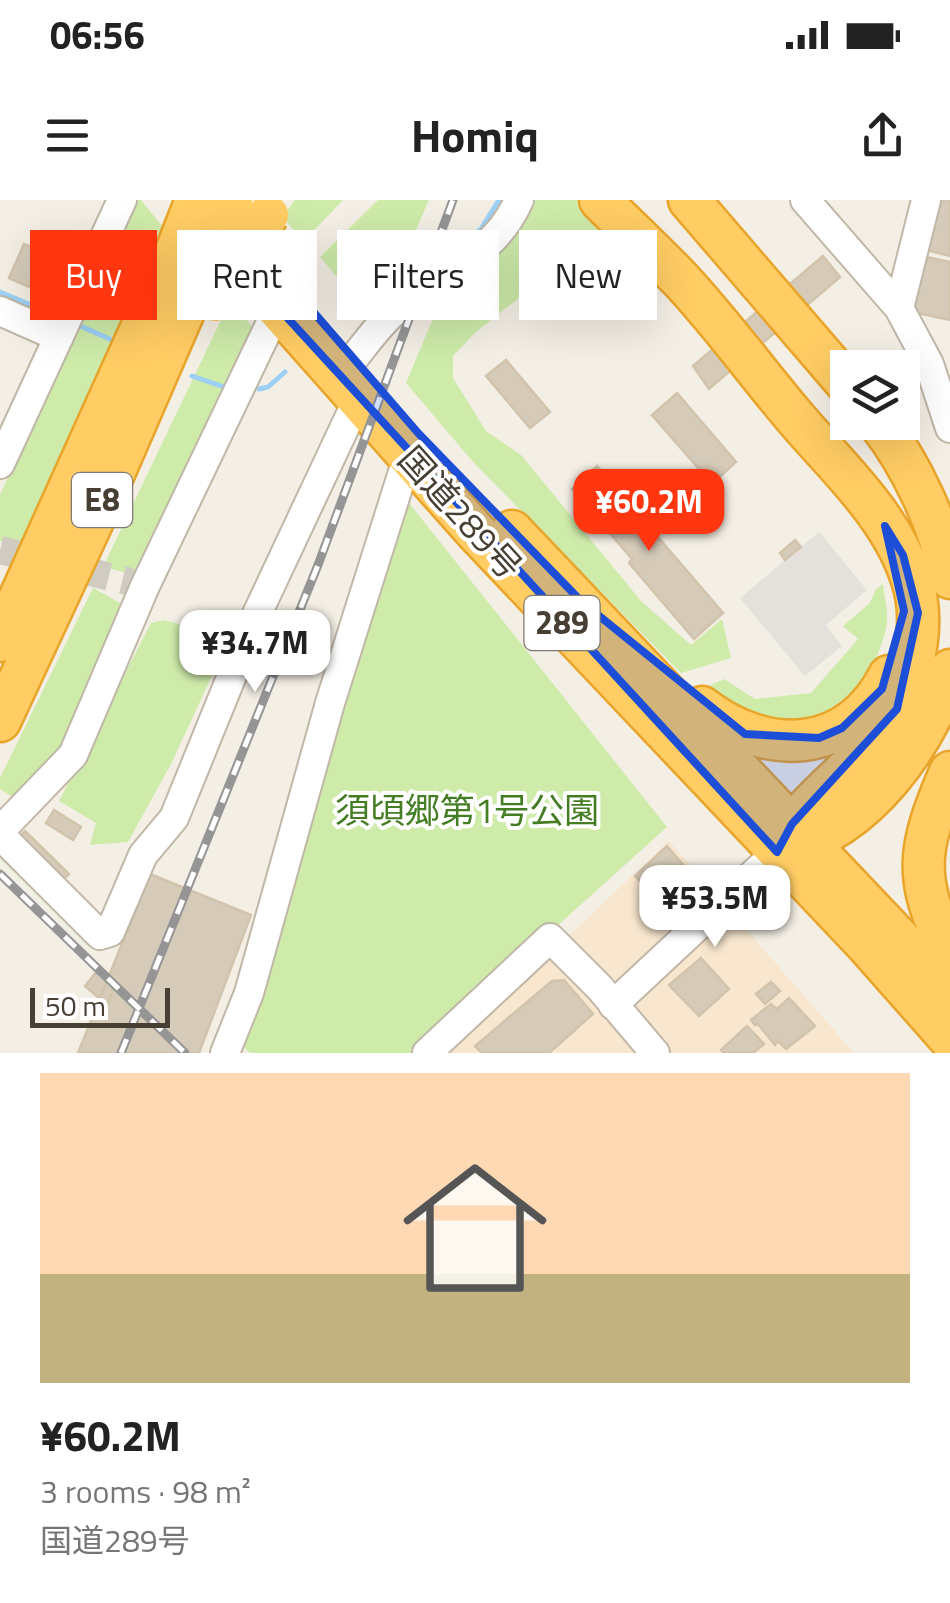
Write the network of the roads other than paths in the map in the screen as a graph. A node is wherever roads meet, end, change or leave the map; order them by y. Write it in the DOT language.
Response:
graph roads {
  1 [pos="122,200"];
  2 [pos="182,200"];
  3 [pos="196,200"];
  4 [pos="217,200"];
  5 [pos="519,200"];
  6 [pos="600,200"];
  7 [pos="623,200"];
  8 [pos="677,200"];
  9 [pos="689,200"];
  10 [pos="804,200"];
  11 [pos="926,200"];
  12 [pos="264,204"];
  13 [pos="196,230"];
  14 [pos="208,230"];
  15 [pos="240,230"];
  16 [pos="725,240"];
  17 [pos="682,281"];
  18 [pos="899,308"];
  19 [pos="0,310"];
  20 [pos="177,313"];
  21 [pos="178,320"];
  22 [pos="272,320"];
  23 [pos="286,320"];
  24 [pos="65,323"];
  25 [pos="354,358"];
  26 [pos="830,364"];
  27 [pos="940,366"];
  28 [pos="358,399"];
  29 [pos="950,428"];
  30 [pos="890,440"];
  31 [pos="892,440"];
  32 [pos="408,456"];
  33 [pos="0,464"];
  34 [pos="950,521"];
  35 [pos="885,526"];
  36 [pos="950,578"];
  37 [pos="582,602"];
  38 [pos="0,641"];
  39 [pos="950,670"];
  40 [pos="0,724"];
  41 [pos="950,772"];
  42 [pos="0,833"];
  43 [pos="793,839"];
  44 [pos="950,951"];
  45 [pos="950,992"];
  46 [pos="613,1004"];
  47 [pos="950,1039"];
  48 [pos="225,1053"];
  49 [pos="427,1053"];
  50 [pos="655,1053"];
  1 -- 24 [label="street"];
  2 -- 14 [label="highway, 国道289号 / 289"];
  3 -- 13 [label="highway, E8, bridge"];
  4 -- 25 [label="highway, 国道289号 / 289"];
  5 -- 25 [label="street"];
  6 -- 17 [label="highway"];
  7 -- 17 [label="highway"];
  8 -- 16 [label="highway"];
  9 -- 16 [label="highway"];
  10 -- 18 [label="street"];
  11 -- 18 [label="street"];
  12 -- 15 [label="highway, E8, bridge"];
  16 -- 26 [label="highway"];
  17 -- 35 [label="highway"];
  18 -- 27 [label="street"];
  19 -- 24 [label="street"];
  20 -- 38 [label="highway, E8"];
  21 -- 40 [label="highway, E8"];
  22 -- 42 [label="street"];
  23 -- 28 [label="highway, 国道289号 / 289"];
  24 -- 33 [label="street"];
  25 -- 37 [label="highway, 国道289号 / 289"];
  27 -- 29 [label="street"];
  28 -- 32 [label="highway, 国道289号 / 289"];
  28 -- 42 [label="street"];
  30 -- 36 [label="highway"];
  31 -- 34 [label="highway"];
  32 -- 43 [label="highway, 国道289号 / 289"];
  32 -- 48 [label="street"];
  35 -- 37 [label="highway"];
  35 -- 43 [label="highway"];
  37 -- 43 [label="highway, 国道289号 / 289"];
  39 -- 43 [label="highway"];
  41 -- 44 [label="highway"];
  43 -- 45 [label="highway, 国道289号 / 289"];
  43 -- 46 [label="street"];
  43 -- 47 [label="highway, 国道289号 / 289"];
  46 -- 49 [label="street"];
  46 -- 50 [label="street"];
}
